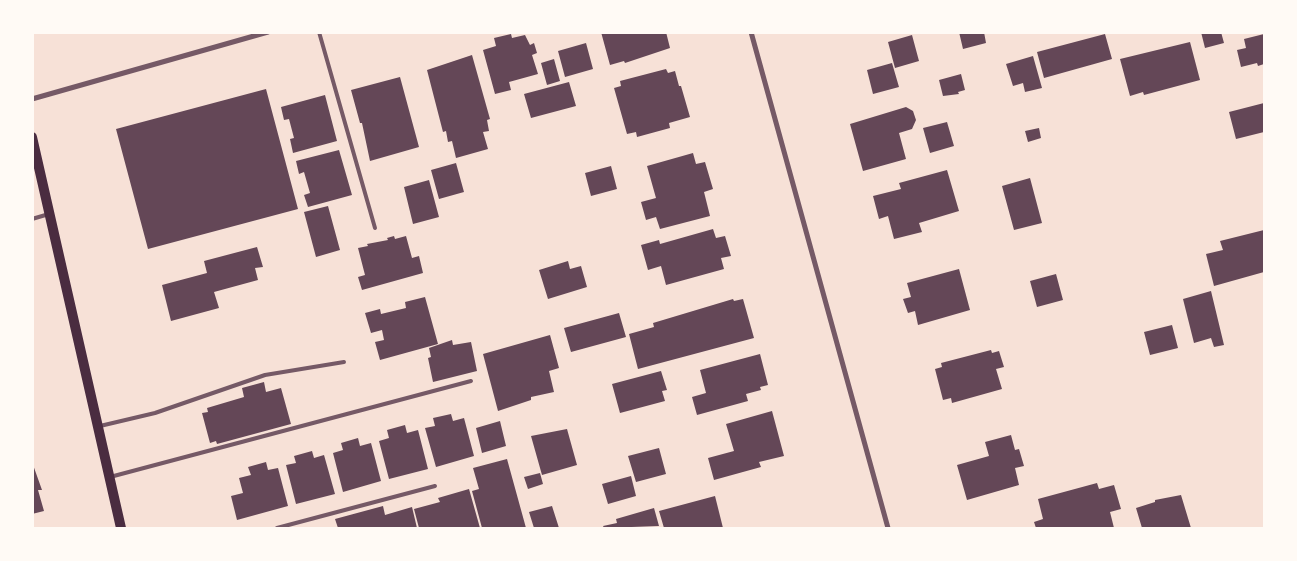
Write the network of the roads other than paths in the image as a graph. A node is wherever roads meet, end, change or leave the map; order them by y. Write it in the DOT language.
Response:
graph roads {
  1 [pos="268,32"];
  2 [pos="319,32"];
  3 [pos="752,32"];
  4 [pos="253,34"];
  5 [pos="32,99"];
  6 [pos="32,137"];
  7 [pos="49,214"];
  8 [pos="32,218"];
  9 [pos="376,228"];
  10 [pos="344,362"];
  11 [pos="471,381"];
  12 [pos="98,426"];
  13 [pos="109,478"];
  14 [pos="435,486"];
  15 [pos="121,528"];
  16 [pos="277,528"];
  17 [pos="888,528"];
  1 -- 4 [label="street"];
  2 -- 9 [label="lane"];
  3 -- 17 [label="street"];
  4 -- 5 [label="street"];
  6 -- 7 [label="main road"];
  7 -- 8 [label="lane"];
  7 -- 12 [label="main road"];
  10 -- 12 [label="lane"];
  11 -- 13 [label="lane"];
  12 -- 13 [label="main road"];
  13 -- 15 [label="main road"];
  14 -- 16 [label="lane"];
}
